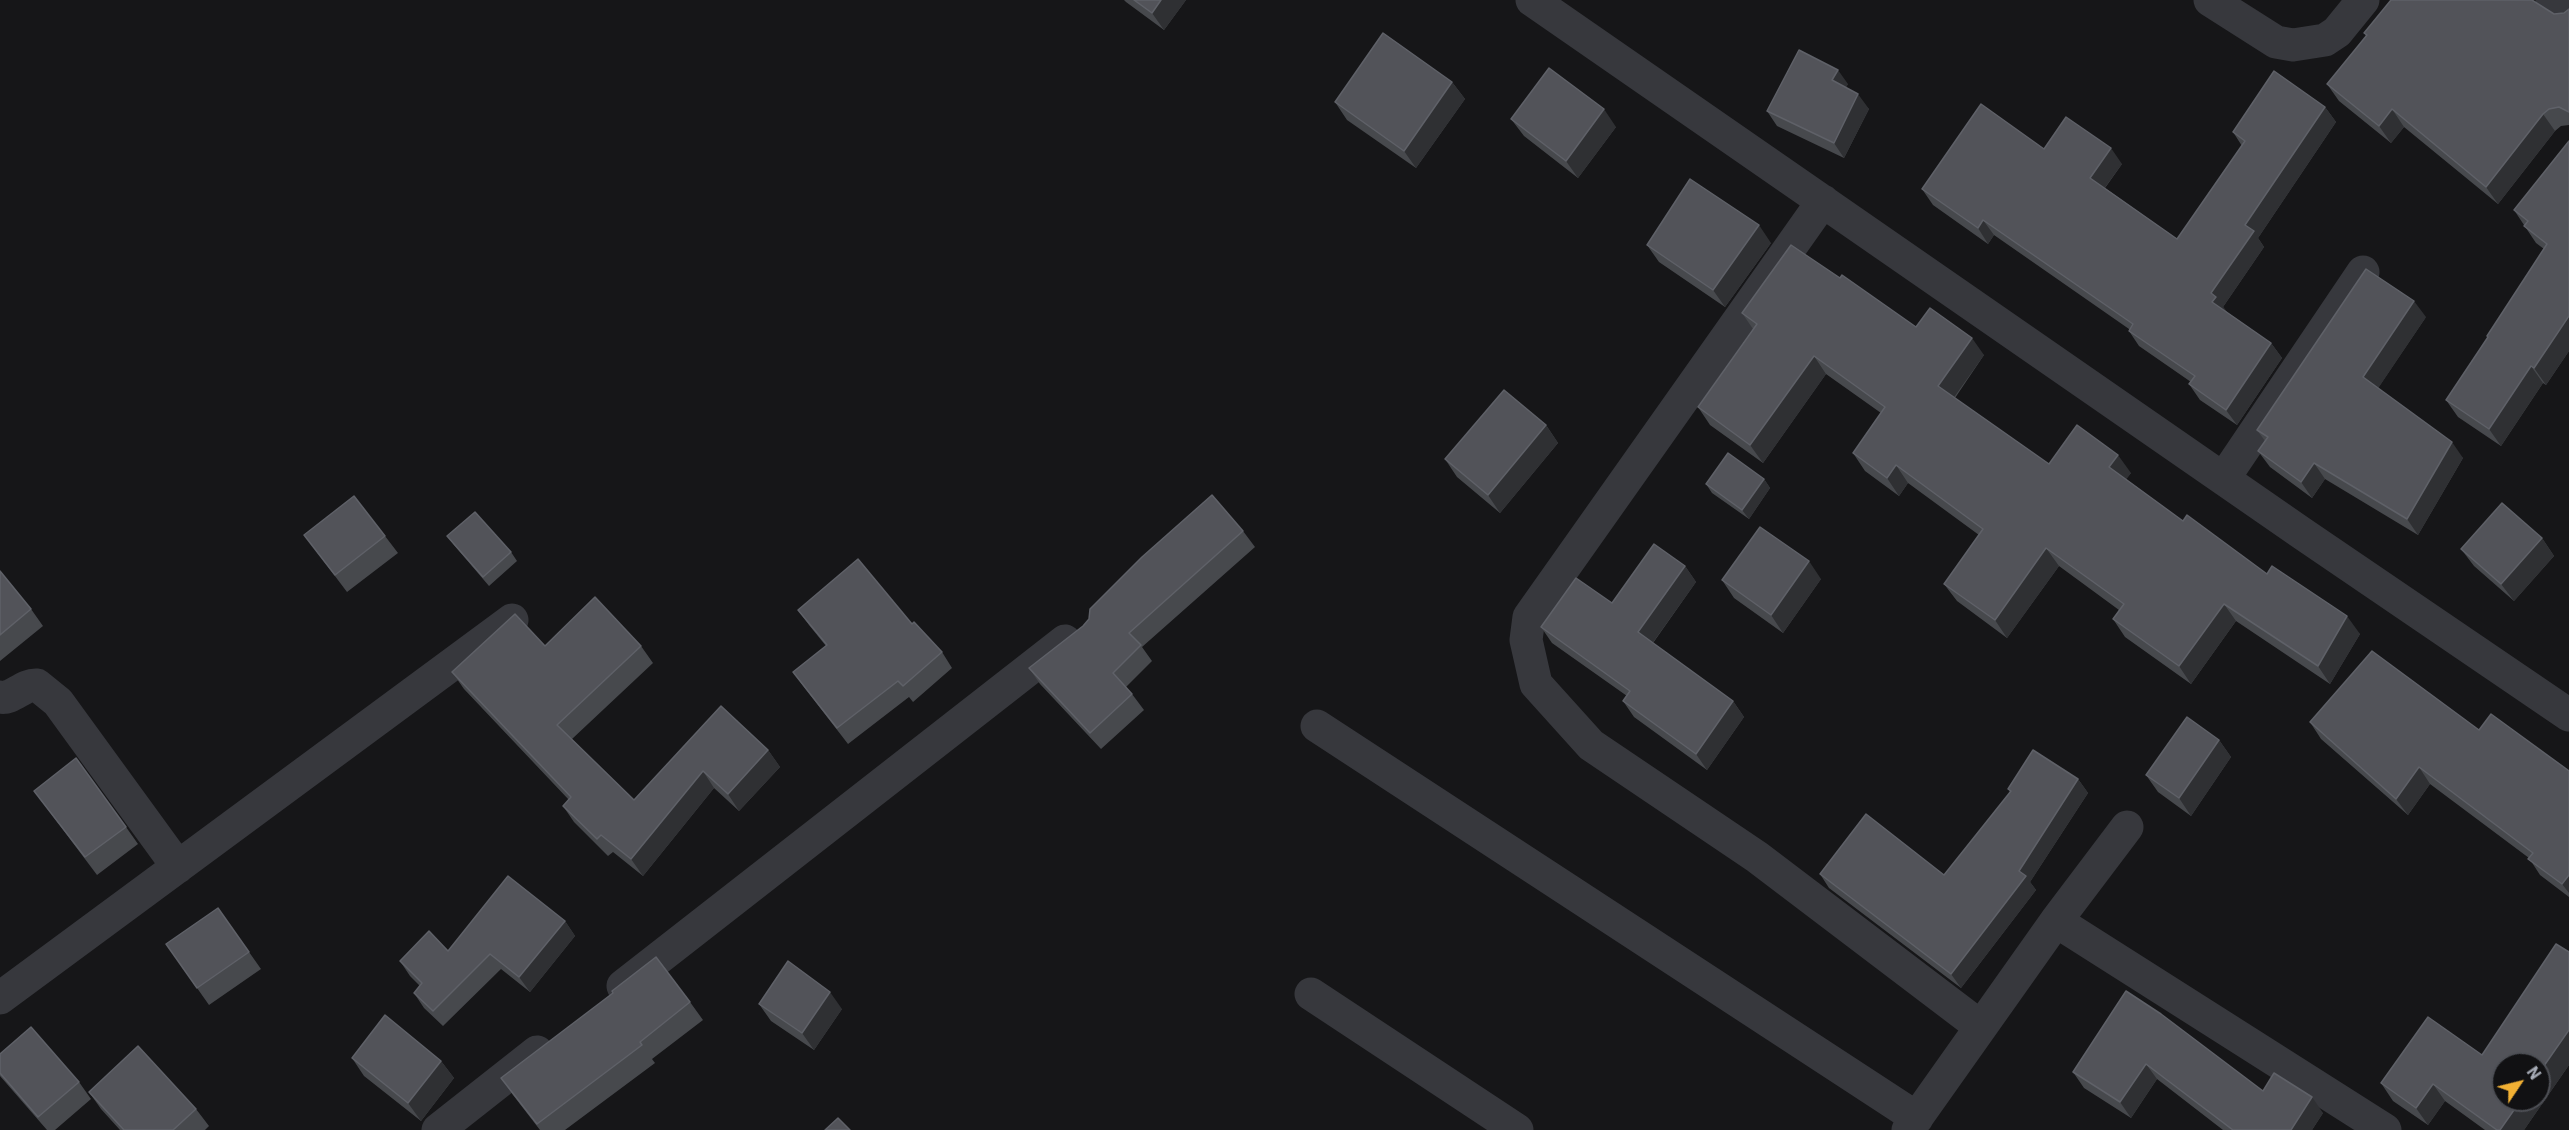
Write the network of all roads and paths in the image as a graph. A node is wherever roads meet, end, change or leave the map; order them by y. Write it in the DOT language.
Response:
graph roads {
  1 [pos="1532,0"];
  2 [pos="2210,0"];
  3 [pos="2363,0"];
  4 [pos="2552,0"];
  5 [pos="2569,13"];
  6 [pos="1823,201"];
  7 [pos="2363,272"];
  8 [pos="2224,478"];
  9 [pos="512,620"];
  10 [pos="1083,627"];
  11 [pos="0,697"];
  12 [pos="2569,715"];
  13 [pos="1317,726"];
  14 [pos="2127,826"];
  15 [pos="178,867"];
  16 [pos="2056,921"];
  17 [pos="1311,994"];
  18 [pos="0,998"];
  19 [pos="597,1006"];
  20 [pos="1981,1026"];
  21 [pos="559,1035"];
  22 [pos="1912,1124"];
  23 [pos="438,1130"];
  24 [pos="1517,1130"];
  25 [pos="2385,1130"];
  1 -- 6 [label="street"];
  2 -- 3 [label="street"];
  4 -- 5 [label="street"];
  6 -- 8 [label="street"];
  6 -- 20 [label="street"];
  7 -- 8 [label="street"];
  8 -- 12 [label="street"];
  9 -- 15 [label="street"];
  10 -- 19 [label="street"];
  11 -- 15 [label="street"];
  13 -- 22 [label="street"];
  14 -- 16 [label="street"];
  15 -- 18 [label="street"];
  16 -- 20 [label="street"];
  16 -- 25 [label="street"];
  17 -- 24 [label="street"];
  20 -- 22 [label="street"];
  21 -- 23 [label="street"];
}
